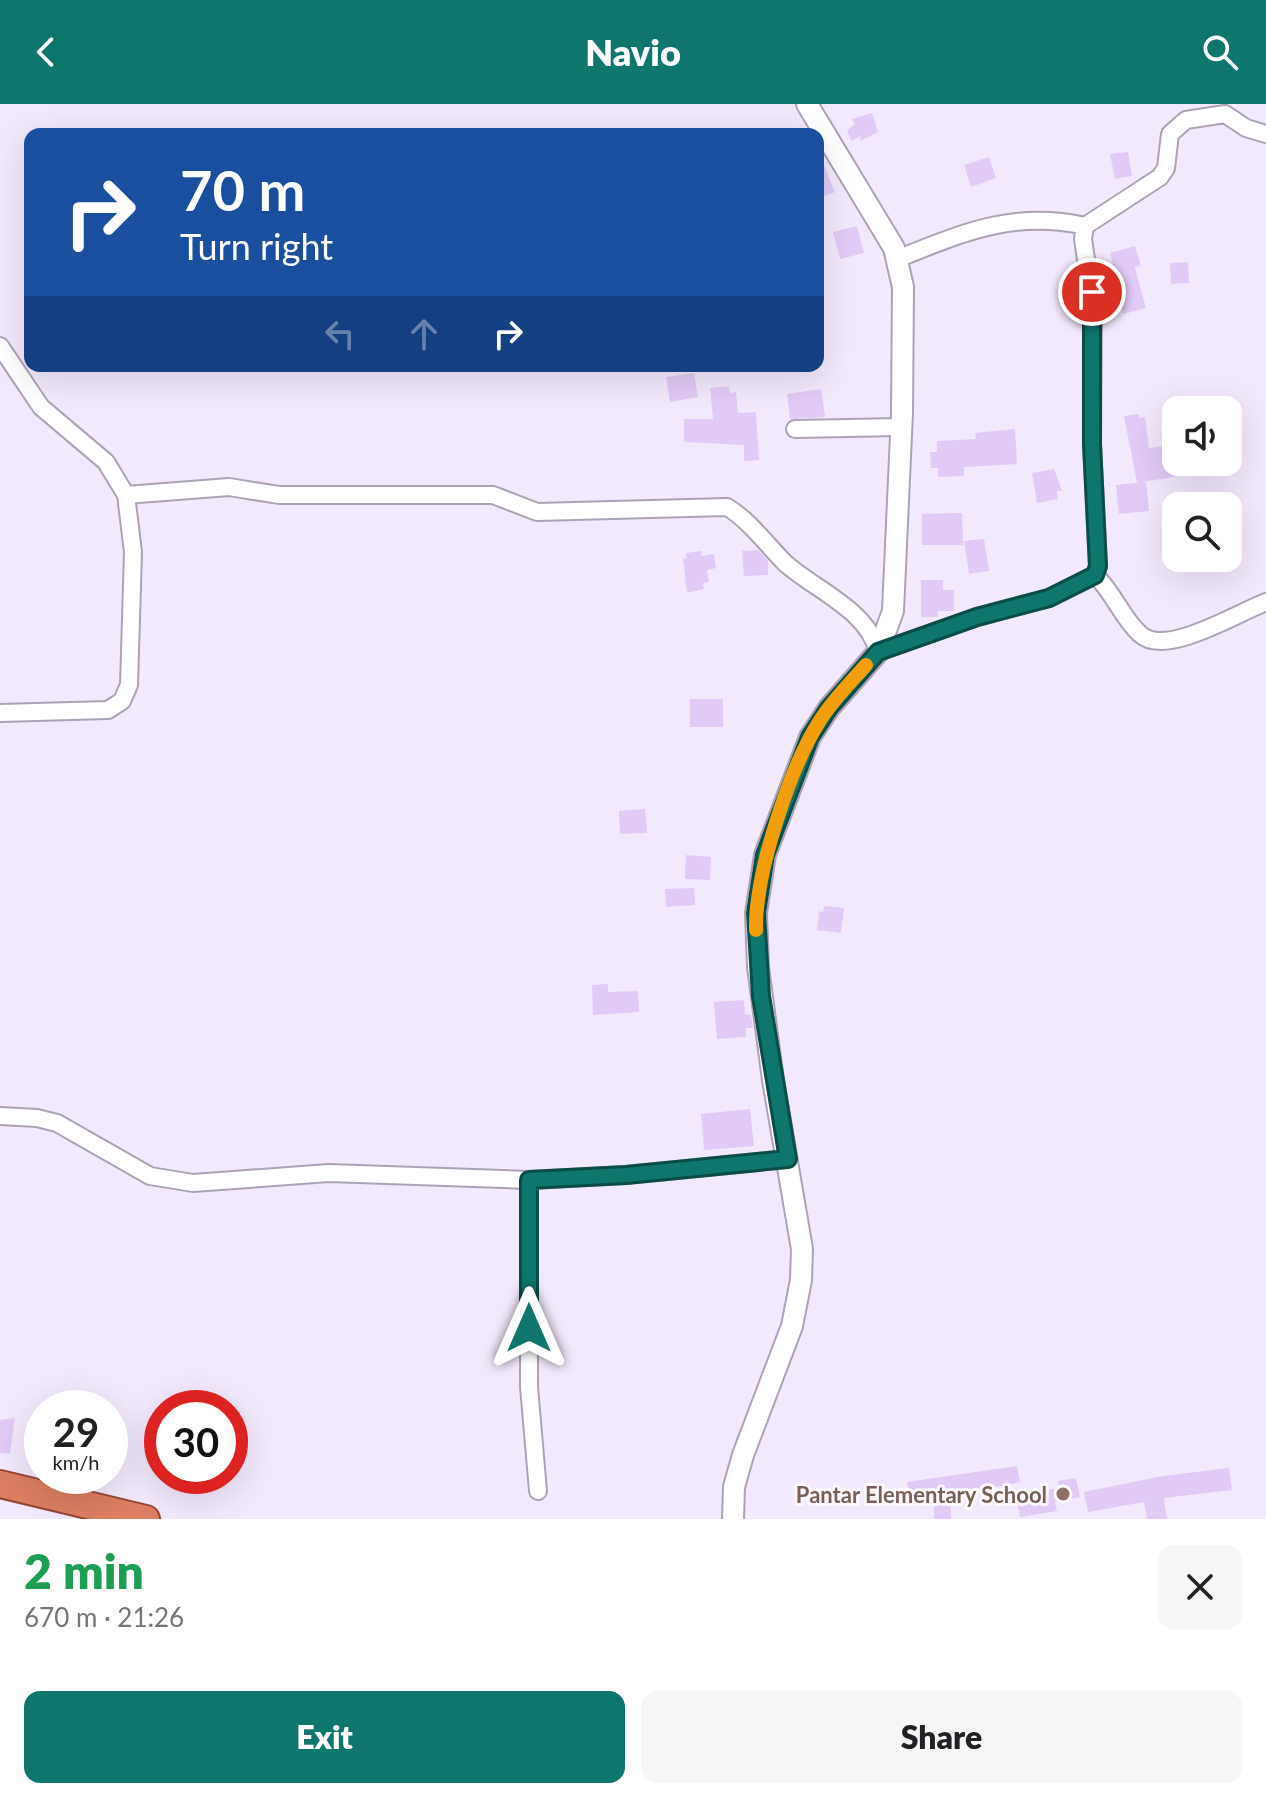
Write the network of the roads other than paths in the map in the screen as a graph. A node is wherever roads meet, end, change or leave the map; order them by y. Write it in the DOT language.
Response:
graph roads {
  1 [pos="807,104"];
  2 [pos="822,128"];
  3 [pos="824,132"];
  4 [pos="1266,134"];
  5 [pos="1085,226"];
  6 [pos="897,259"];
  7 [pos="0,346"];
  8 [pos="901,427"];
  9 [pos="795,429"];
  10 [pos="126,495"];
  11 [pos="1095,575"];
  12 [pos="1266,602"];
  13 [pos="878,652"];
  14 [pos="0,713"];
  15 [pos="0,1116"];
  16 [pos="788,1159"];
  17 [pos="529,1180"];
  18 [pos="0,1484"];
  19 [pos="538,1491"];
  20 [pos="146,1519"];
  21 [pos="733,1519"];
  1 -- 2 [label="street"];
  3 -- 6 [label="street"];
  4 -- 5 [label="street"];
  5 -- 6 [label="street"];
  5 -- 11 [label="street"];
  6 -- 8 [label="street"];
  7 -- 10 [label="street"];
  8 -- 9 [label="street"];
  8 -- 13 [label="street"];
  10 -- 13 [label="street"];
  10 -- 14 [label="street"];
  11 -- 12 [label="street"];
  11 -- 13 [label="street"];
  13 -- 16 [label="street"];
  15 -- 17 [label="street"];
  16 -- 17 [label="street"];
  16 -- 21 [label="street"];
  17 -- 19 [label="street"];
  18 -- 20 [label="highway"];
}
